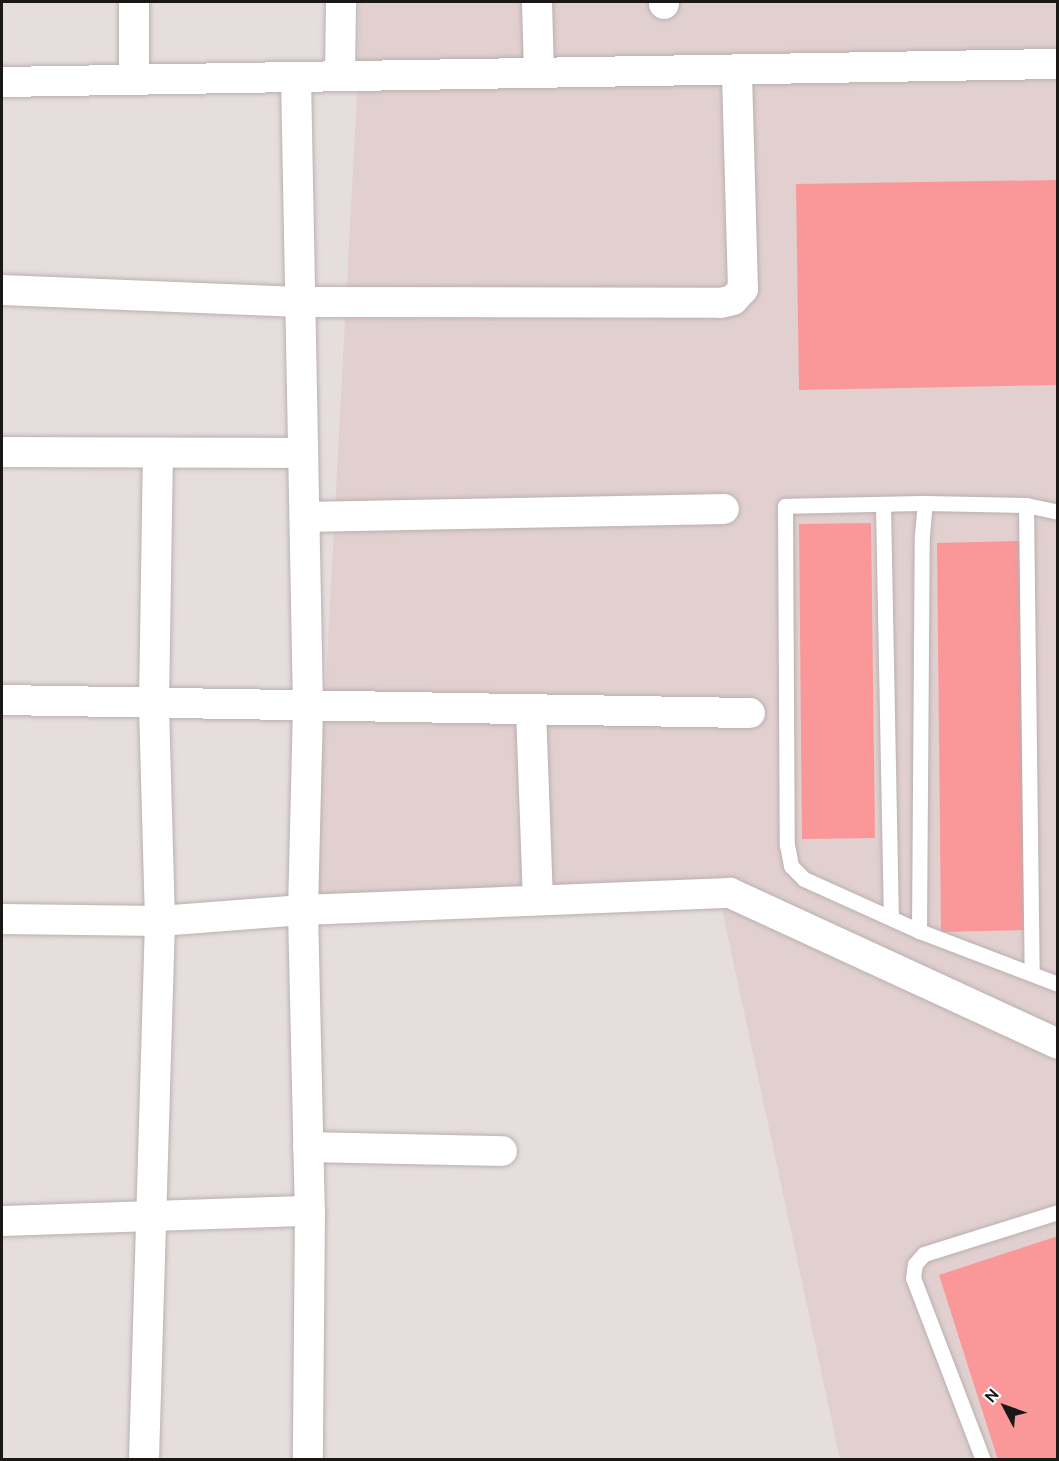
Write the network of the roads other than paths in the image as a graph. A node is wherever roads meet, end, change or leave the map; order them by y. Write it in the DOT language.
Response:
graph roads {
  1 [pos="135,2"];
  2 [pos="340,2"];
  3 [pos="537,2"];
  4 [pos="1058,64"];
  5 [pos="737,69"];
  6 [pos="539,72"];
  7 [pos="340,76"];
  8 [pos="296,77"];
  9 [pos="134,80"];
  10 [pos="2,82"];
  11 [pos="2,290"];
  12 [pos="300,302"];
  13 [pos="2,452"];
  14 [pos="158,453"];
  15 [pos="303,453"];
  16 [pos="925,504"];
  17 [pos="1026,505"];
  18 [pos="883,506"];
  19 [pos="724,509"];
  20 [pos="1058,512"];
  21 [pos="304,517"];
  22 [pos="2,700"];
  23 [pos="154,704"];
  24 [pos="308,707"];
  25 [pos="531,710"];
  26 [pos="750,713"];
  27 [pos="538,900"];
  28 [pos="303,910"];
  29 [pos="891,918"];
  30 [pos="2,919"];
  31 [pos="160,921"];
  32 [pos="919,931"];
  33 [pos="1032,973"];
  34 [pos="1058,984"];
  35 [pos="1058,1044"];
  36 [pos="308,1147"];
  37 [pos="502,1151"];
  38 [pos="310,1212"];
  39 [pos="1058,1212"];
  40 [pos="153,1216"];
  41 [pos="2,1221"];
  42 [pos="144,1460"];
  43 [pos="308,1460"];
  44 [pos="983,1460"];
  1 -- 9 [label="street"];
  2 -- 7 [label="street"];
  3 -- 6 [label="street"];
  4 -- 5 [label="street"];
  5 -- 6 [label="street"];
  5 -- 12 [label="street"];
  6 -- 7 [label="street"];
  7 -- 8 [label="street"];
  8 -- 9 [label="street"];
  8 -- 12 [label="street"];
  9 -- 10 [label="street"];
  11 -- 12 [label="street"];
  12 -- 15 [label="street"];
  13 -- 14 [label="street"];
  14 -- 15 [label="street"];
  14 -- 23 [label="street"];
  15 -- 21 [label="street"];
  16 -- 17 [label="lane"];
  16 -- 18 [label="lane"];
  16 -- 32 [label="lane"];
  17 -- 20 [label="lane"];
  17 -- 33 [label="lane"];
  18 -- 29 [label="lane"];
  18 -- 29 [label="lane"];
  19 -- 21 [label="street"];
  21 -- 24 [label="street"];
  22 -- 23 [label="street"];
  23 -- 24 [label="street"];
  23 -- 31 [label="street"];
  24 -- 25 [label="street"];
  24 -- 28 [label="street"];
  25 -- 26 [label="street"];
  25 -- 27 [label="street"];
  27 -- 28 [label="street"];
  27 -- 35 [label="street"];
  28 -- 31 [label="street"];
  28 -- 36 [label="street"];
  29 -- 32 [label="lane"];
  30 -- 31 [label="street"];
  31 -- 40 [label="street"];
  32 -- 33 [label="lane"];
  33 -- 34 [label="lane"];
  36 -- 37 [label="street"];
  36 -- 38 [label="street"];
  38 -- 40 [label="street"];
  38 -- 43 [label="street"];
  39 -- 44 [label="lane"];
  40 -- 41 [label="street"];
  40 -- 42 [label="street"];
}
